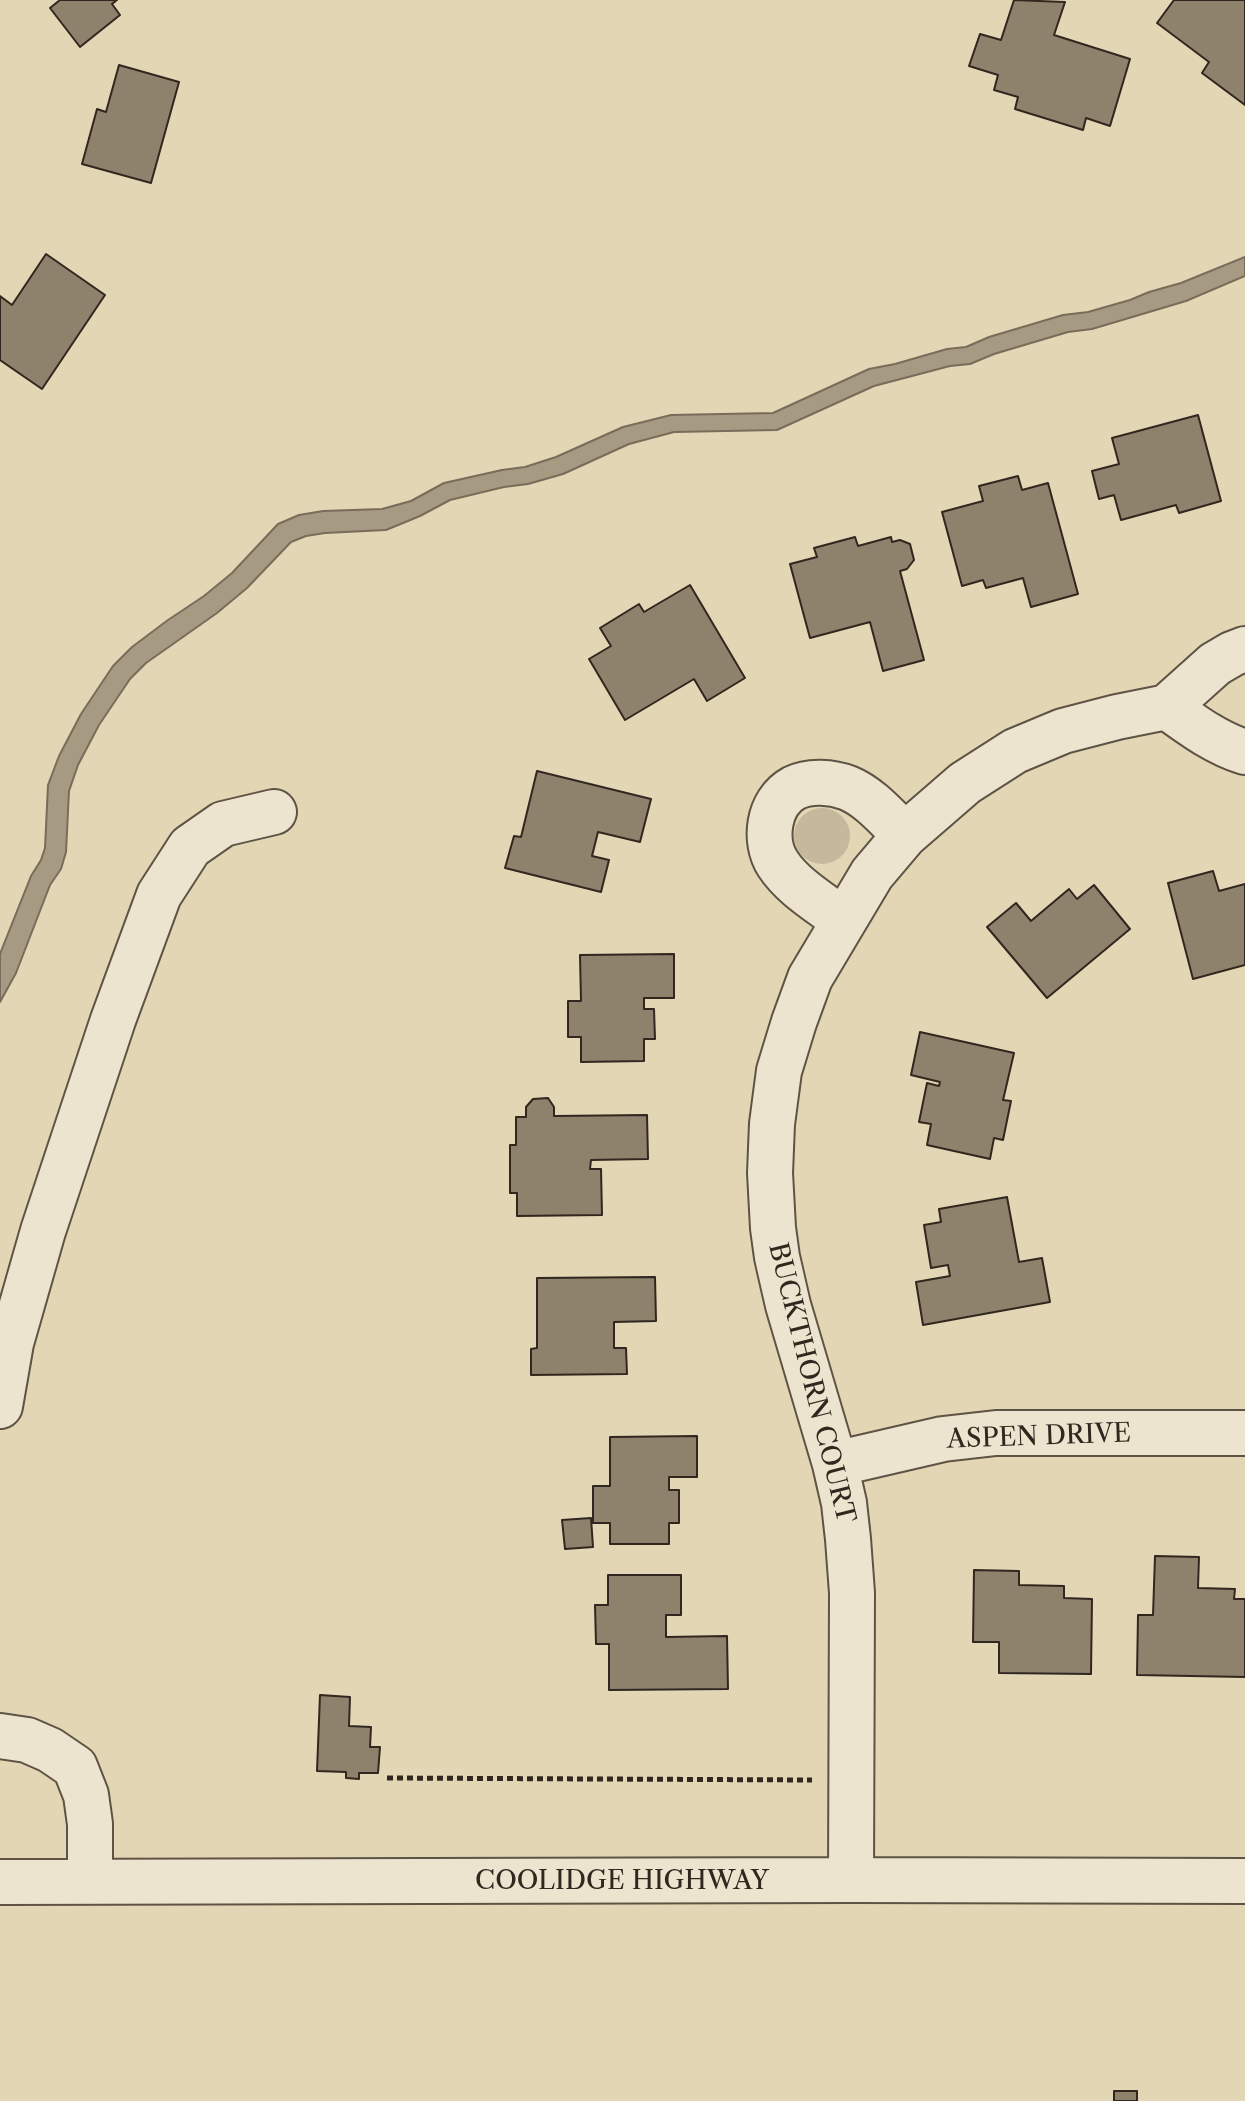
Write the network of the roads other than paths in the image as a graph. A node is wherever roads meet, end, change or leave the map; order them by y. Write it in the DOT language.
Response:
graph roads {
  1 [pos="1245,649"];
  2 [pos="1167,707"];
  3 [pos="1245,752"];
  4 [pos="274,812"];
  5 [pos="905,835"];
  6 [pos="843,920"];
  7 [pos="0,1406"];
  8 [pos="1245,1433"];
  9 [pos="835,1464"];
  10 [pos="0,1736"];
  11 [pos="851,1880"];
  12 [pos="1245,1881"];
  13 [pos="0,1882"];
  14 [pos="90,1882"];
  1 -- 2 [label="street"];
  2 -- 3 [label="street"];
  2 -- 5 [label="street, BUCKTHORN COURT"];
  4 -- 7 [label="street"];
  5 -- 6 [label="street, BUCKTHORN COURT"];
  5 -- 6 [label="street"];
  6 -- 9 [label="street, BUCKTHORN COURT"];
  8 -- 9 [label="street, ASPEN DRIVE"];
  9 -- 11 [label="street, BUCKTHORN COURT"];
  10 -- 14 [label="street"];
  11 -- 12 [label="street, COOLIDGE HIGHWAY"];
  11 -- 14 [label="street, COOLIDGE HIGHWAY"];
  13 -- 14 [label="street, COOLIDGE HIGHWAY"];
}
